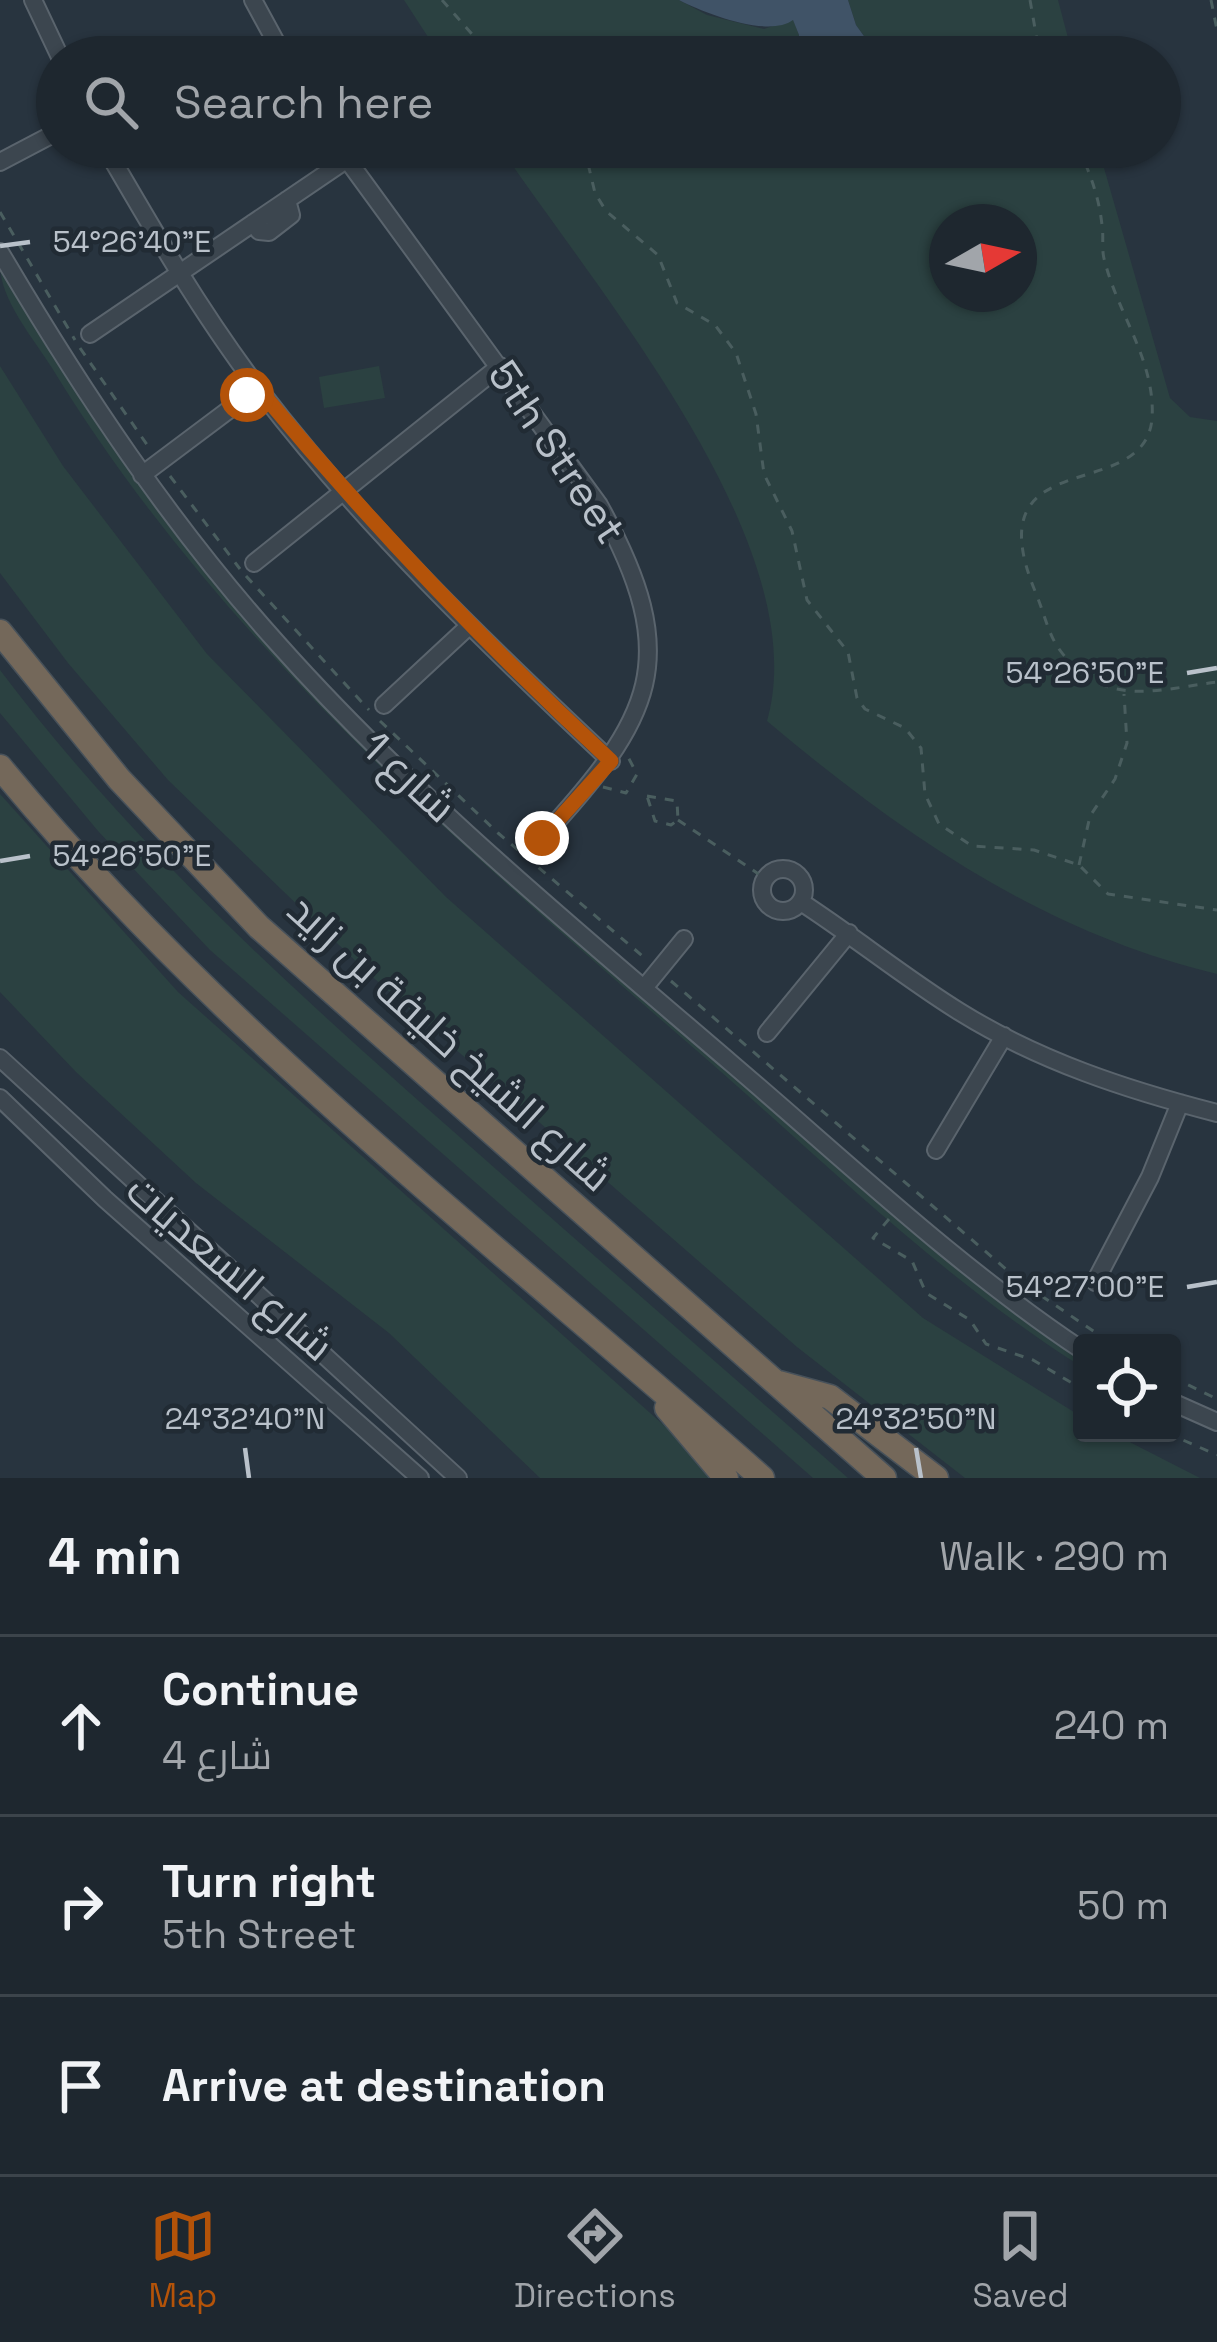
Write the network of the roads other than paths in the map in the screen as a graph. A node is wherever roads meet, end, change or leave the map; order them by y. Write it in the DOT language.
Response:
graph roads {
  1 [pos="33,0"];
  2 [pos="254,0"];
  3 [pos="50,36"];
  4 [pos="273,36"];
  5 [pos="36,143"];
  6 [pos="0,162"];
  7 [pos="117,168"];
  8 [pos="324,168"];
  9 [pos="353,168"];
  10 [pos="0,252"];
  11 [pos="178,274"];
  12 [pos="90,334"];
  13 [pos="500,366"];
  14 [pos="258,388"];
  15 [pos="142,475"];
  16 [pos="342,489"];
  17 [pos="254,563"];
  18 [pos="469,626"];
  19 [pos="0,632"];
  20 [pos="384,705"];
  21 [pos="617,757"];
  22 [pos="0,766"];
  23 [pos="540,840"];
  24 [pos="801,902"];
  25 [pos="848,932"];
  26 [pos="684,939"];
  27 [pos="644,988"];
  28 [pos="767,1033"];
  29 [pos="1004,1036"];
  30 [pos="0,1058"];
  31 [pos="0,1098"];
  32 [pos="1180,1103"];
  33 [pos="1217,1113"];
  34 [pos="936,1150"];
  35 [pos="1095,1282"];
  36 [pos="1073,1343"];
  37 [pos="778,1383"];
  38 [pos="654,1385"];
  39 [pos="1181,1406"];
  40 [pos="1217,1422"];
  41 [pos="417,1476"];
  42 [pos="458,1478"];
  43 [pos="726,1478"];
  44 [pos="762,1478"];
  45 [pos="884,1478"];
  46 [pos="936,1478"];
  1 -- 3 [label="street"];
  2 -- 4 [label="street"];
  5 -- 6 [label="street"];
  7 -- 11 [label="street"];
  8 -- 11 [label="street"];
  9 -- 13 [label="street, 5th Street"];
  10 -- 15 [label="street, شارع 1"];
  11 -- 12 [label="street"];
  11 -- 14 [label="street"];
  13 -- 16 [label="street"];
  13 -- 21 [label="street, 5th Street"];
  14 -- 15 [label="street"];
  14 -- 16 [label="street"];
  15 -- 27 [label="street, شارع 1"];
  16 -- 17 [label="street"];
  16 -- 18 [label="street"];
  18 -- 20 [label="street"];
  18 -- 21 [label="street"];
  19 -- 37 [label="highway, شارع الشيخ خليفة بن زايد"];
  21 -- 23 [label="street, 5th Street"];
  22 -- 38 [label="highway"];
  24 -- 24 [label="street"];
  24 -- 25 [label="street"];
  25 -- 28 [label="street"];
  25 -- 29 [label="street"];
  26 -- 27 [label="street"];
  27 -- 36 [label="street, شارع 1"];
  29 -- 32 [label="street"];
  29 -- 34 [label="street"];
  30 -- 42 [label="street, شارع السعديات"];
  31 -- 41 [label="street, شارع السعديات"];
  32 -- 33 [label="street"];
  32 -- 35 [label="street"];
  37 -- 45 [label="highway, شارع الشيخ خليفة بن زايد"];
  37 -- 46 [label="highway"];
  38 -- 43 [label="highway"];
  38 -- 44 [label="highway"];
  39 -- 40 [label="street"];
}
